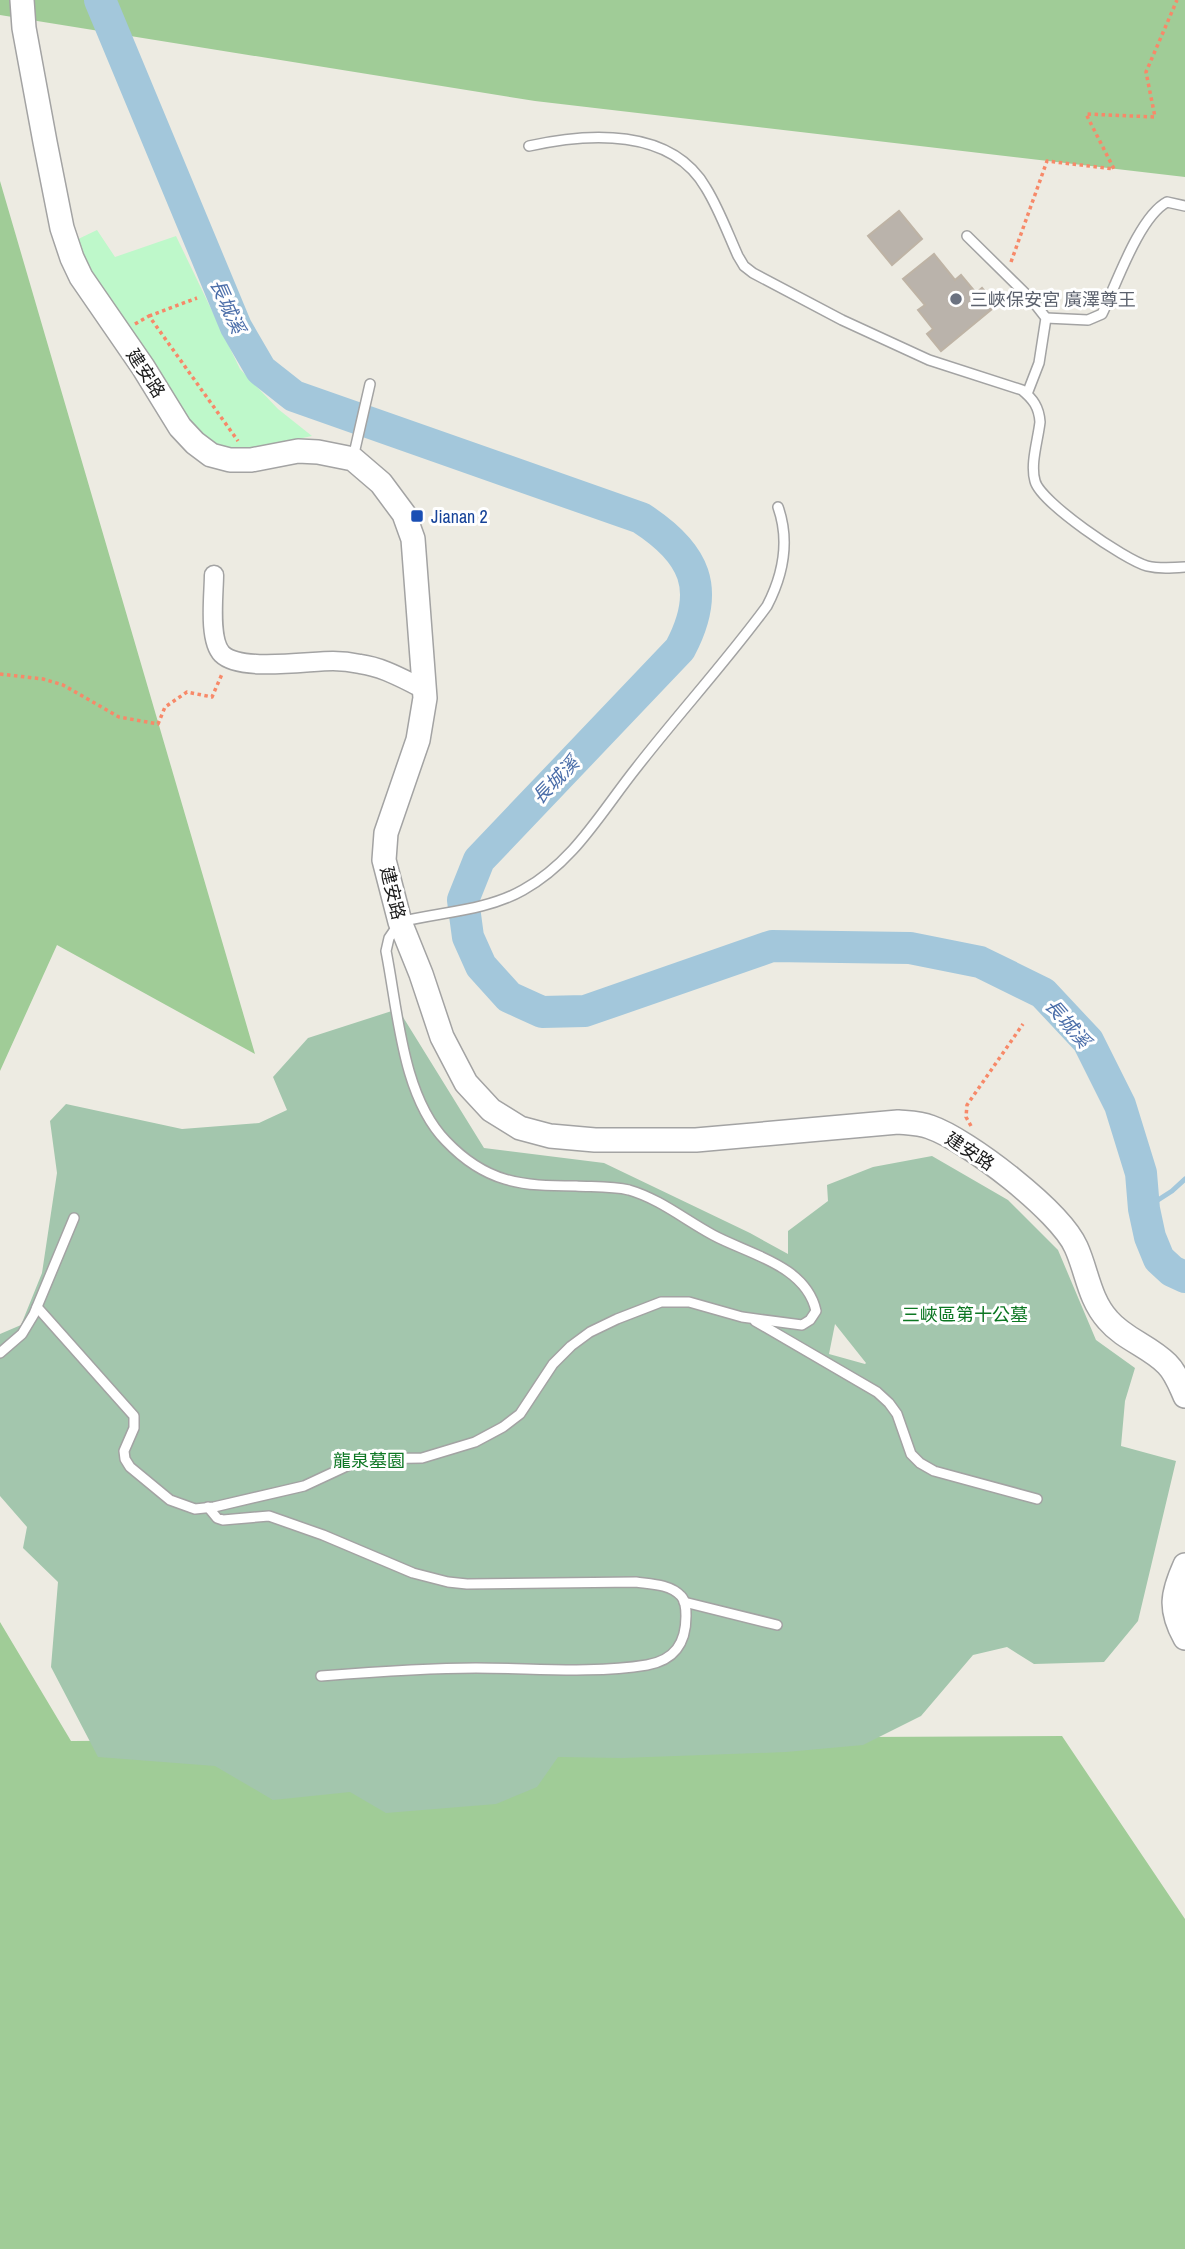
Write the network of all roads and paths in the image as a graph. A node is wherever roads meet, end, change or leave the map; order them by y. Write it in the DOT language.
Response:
graph roads {
  1 [pos="22,0"];
  2 [pos="1177,0"];
  3 [pos="529,146"];
  4 [pos="1185,206"];
  5 [pos="967,236"];
  6 [pos="1007,274"];
  7 [pos="197,298"];
  8 [pos="149,316"];
  9 [pos="1046,318"];
  10 [pos="130,327"];
  11 [pos="370,384"];
  12 [pos="1027,394"];
  13 [pos="251,460"];
  14 [pos="353,460"];
  15 [pos="778,507"];
  16 [pos="1185,567"];
  17 [pos="214,575"];
  18 [pos="229,659"];
  19 [pos="0,674"];
  20 [pos="424,689"];
  21 [pos="400,922"];
  22 [pos="1023,1024"];
  23 [pos="980,1133"];
  24 [pos="74,1218"];
  25 [pos="37,1307"];
  26 [pos="751,1318"];
  27 [pos="0,1353"];
  28 [pos="1185,1396"];
  29 [pos="1037,1499"];
  30 [pos="208,1507"];
  31 [pos="1185,1565"];
  32 [pos="684,1602"];
  33 [pos="777,1625"];
  34 [pos="1185,1638"];
  35 [pos="321,1676"];
  1 -- 13 [label="street, 建安路"];
  2 -- 6 [label="path"];
  3 -- 12 [label="lane"];
  4 -- 9 [label="lane"];
  5 -- 6 [label="lane"];
  6 -- 9 [label="lane"];
  7 -- 8 [label="path"];
  8 -- 10 [label="path"];
  8 -- 13 [label="path"];
  9 -- 12 [label="lane"];
  11 -- 14 [label="lane"];
  12 -- 16 [label="lane"];
  13 -- 14 [label="street, 建安路"];
  14 -- 20 [label="street, 建安路"];
  15 -- 21 [label="lane"];
  17 -- 18 [label="street"];
  18 -- 19 [label="path"];
  18 -- 20 [label="street"];
  20 -- 21 [label="street, 建安路"];
  21 -- 26 [label="lane"];
  21 -- 28 [label="street, 建安路"];
  22 -- 23 [label="path"];
  24 -- 25 [label="lane"];
  25 -- 27 [label="lane"];
  25 -- 30 [label="lane"];
  26 -- 29 [label="lane"];
  26 -- 30 [label="lane"];
  30 -- 32 [label="lane"];
  31 -- 34 [label="street"];
  32 -- 33 [label="lane"];
  32 -- 35 [label="lane"];
}
